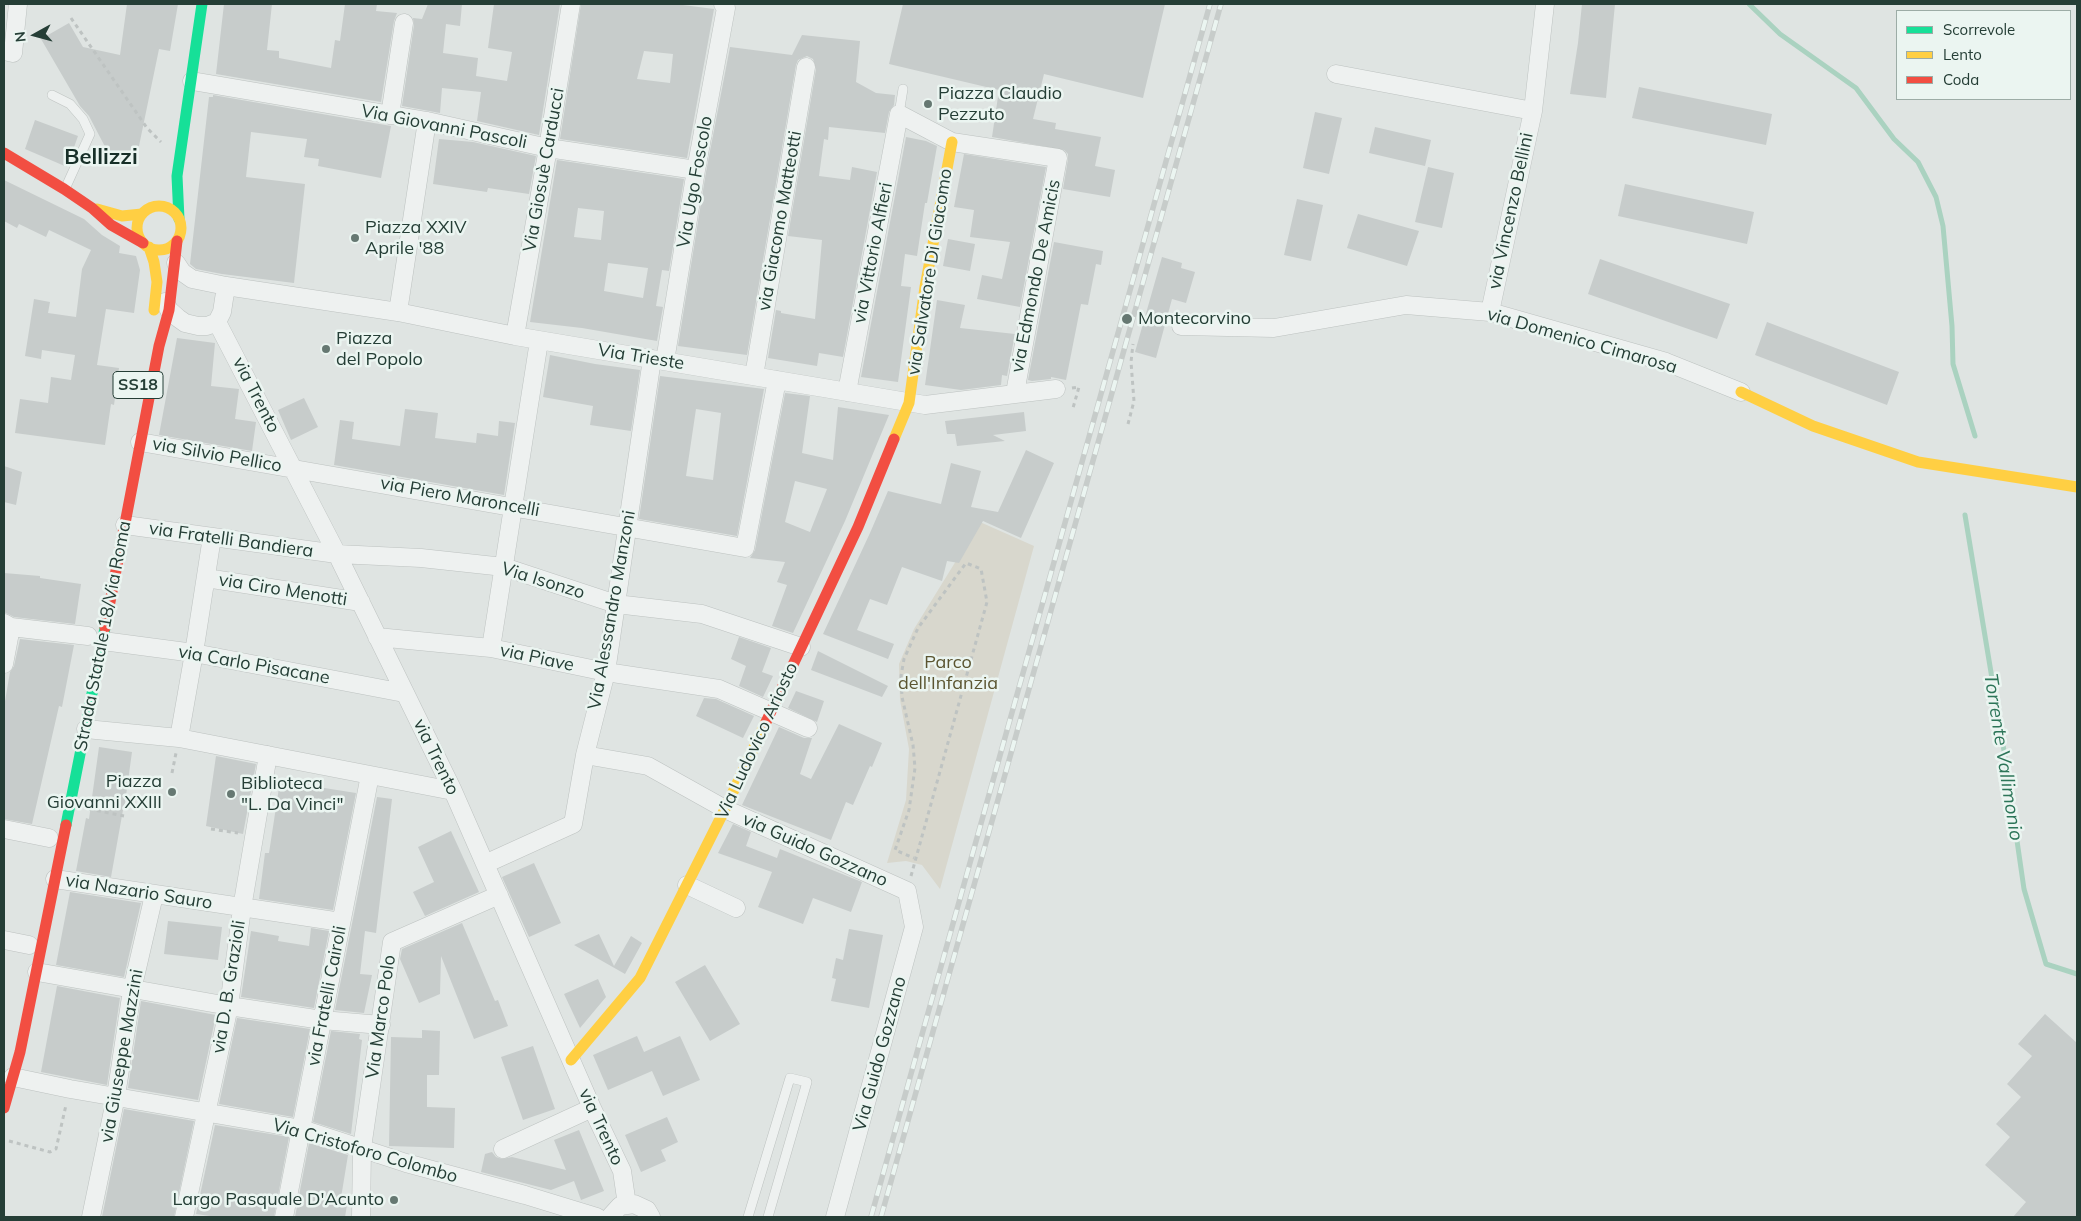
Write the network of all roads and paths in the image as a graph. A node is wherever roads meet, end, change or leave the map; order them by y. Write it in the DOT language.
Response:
graph roads {
  1 [pos="18,4"];
  2 [pos="202,4"];
  3 [pos="571,4"];
  4 [pos="723,4"];
  5 [pos="1545,4"];
  6 [pos="71,18"];
  7 [pos="404,23"];
  8 [pos="4,50"];
  9 [pos="806,67"];
  10 [pos="1336,74"];
  11 [pos="192,81"];
  12 [pos="903,89"];
  13 [pos="52,95"];
  14 [pos="1533,111"];
  15 [pos="899,114"];
  16 [pos="390,115"];
  17 [pos="426,120"];
  18 [pos="952,142"];
  19 [pos="548,148"];
  20 [pos="4,153"];
  21 [pos="179,160"];
  22 [pos="696,170"];
  23 [pos="177,176"];
  24 [pos="64,189"];
  25 [pos="154,206"];
  26 [pos="92,208"];
  27 [pos="142,214"];
  28 [pos="179,219"];
  29 [pos="177,241"];
  30 [pos="146,245"];
  31 [pos="176,263"];
  32 [pos="157,282"];
  33 [pos="226,286"];
  34 [pos="169,310"];
  35 [pos="398,312"];
  36 [pos="1490,312"];
  37 [pos="217,322"];
  38 [pos="151,324"];
  39 [pos="1181,326"];
  40 [pos="515,336"];
  41 [pos="539,340"];
  42 [pos="1132,344"];
  43 [pos="658,360"];
  44 [pos="754,376"];
  45 [pos="777,380"];
  46 [pos="1079,387"];
  47 [pos="1056,389"];
  48 [pos="846,392"];
  49 [pos="1741,392"];
  50 [pos="1015,393"];
  51 [pos="909,403"];
  52 [pos="1073,408"];
  53 [pos="1128,424"];
  54 [pos="140,442"];
  55 [pos="294,469"];
  56 [pos="2077,487"];
  57 [pos="513,506"];
  58 [pos="125,525"];
  59 [pos="626,527"];
  60 [pos="212,537"];
  61 [pos="338,554"];
  62 [pos="504,567"];
  63 [pos="206,578"];
  64 [pos="361,602"];
  65 [pos="616,604"];
  66 [pos="8,625"];
  67 [pos="377,637"];
  68 [pos="92,638"];
  69 [pos="801,647"];
  70 [pos="491,648"];
  71 [pos="194,653"];
  72 [pos="4,664"];
  73 [pos="606,672"];
  74 [pos="404,693"];
  75 [pos="770,713"];
  76 [pos="808,728"];
  77 [pos="86,729"];
  78 [pos="179,738"];
  79 [pos="268,755"];
  80 [pos="584,755"];
  81 [pos="370,775"];
  82 [pos="453,791"];
  83 [pos="725,809"];
  84 [pos="4,829"];
  85 [pos="211,829"];
  86 [pos="254,836"];
  87 [pos="49,837"];
  88 [pos="914,858"];
  89 [pos="485,864"];
  90 [pos="55,880"];
  91 [pos="687,885"];
  92 [pos="907,891"];
  93 [pos="154,895"];
  94 [pos="499,895"];
  95 [pos="242,908"];
  96 [pos="736,908"];
  97 [pos="341,922"];
  98 [pos="4,940"];
  99 [pos="29,945"];
  100 [pos="37,972"];
  101 [pos="22,983"];
  102 [pos="132,990"];
  103 [pos="229,1006"];
  104 [pos="322,1020"];
  105 [pos="381,1025"];
  106 [pos="571,1060"];
  107 [pos="8,1075"];
  108 [pos="70,1089"];
  109 [pos="116,1096"];
  110 [pos="4,1108"];
  111 [pos="592,1108"];
  112 [pos="206,1112"];
  113 [pos="302,1129"];
  114 [pos="9,1141"];
  115 [pos="362,1148"];
  116 [pos="503,1149"];
  117 [pos="627,1204"];
  118 [pos="91,1217"];
  119 [pos="184,1217"];
  120 [pos="284,1217"];
  121 [pos="361,1217"];
  122 [pos="597,1217"];
  123 [pos="610,1217"];
  124 [pos="651,1217"];
  125 [pos="748,1217"];
  126 [pos="768,1217"];
  127 [pos="835,1217"];
  1 -- 8 [label="street"];
  2 -- 11 [label="main road"];
  3 -- 19 [label="street, Via Giosuè Carducci"];
  4 -- 22 [label="street, Via Ugo Foscolo"];
  5 -- 14 [label="street, via Vincenzo Bellini"];
  6 -- 21 [label="path"];
  7 -- 16 [label="street"];
  9 -- 44 [label="street, via Giacomo Matteotti"];
  10 -- 14 [label="street, via Vincenzo Bellini"];
  11 -- 16 [label="street, Via Giovanni Pascoli"];
  11 -- 21 [label="main road"];
  12 -- 15 [label="lane"];
  13 -- 24 [label="lane"];
  14 -- 36 [label="street, via Vincenzo Bellini"];
  15 -- 18 [label="street"];
  15 -- 48 [label="street, via Vittorio Alfieri"];
  16 -- 17 [label="street, Via Giovanni Pascoli"];
  17 -- 19 [label="street, Via Giovanni Pascoli"];
  17 -- 35 [label="street"];
  18 -- 50 [label="street, via Edmondo De Amicis"];
  18 -- 51 [label="main road, via Salvatore Di Giacomo"];
  19 -- 22 [label="street, Via Giovanni Pascoli"];
  19 -- 40 [label="street, Via Giosuè Carducci"];
  20 -- 24 [label="main road"];
  21 -- 23 [label="main road"];
  22 -- 43 [label="street, Via Ugo Foscolo"];
  23 -- 25 [label="main road"];
  23 -- 28 [label="main road"];
  24 -- 26 [label="main road"];
  25 -- 27 [label="main road"];
  25 -- 28 [label="main road"];
  26 -- 27 [label="main road"];
  26 -- 30 [label="main road"];
  27 -- 30 [label="main road"];
  28 -- 29 [label="main road"];
  29 -- 30 [label="main road"];
  29 -- 31 [label="main road, Strada Statale 18/Via Roma"];
  30 -- 32 [label="main road"];
  31 -- 33 [label="street, Via Trieste"];
  31 -- 34 [label="main road, Strada Statale 18/Via Roma"];
  32 -- 34 [label="street"];
  32 -- 38 [label="main road"];
  33 -- 35 [label="street, Via Trieste"];
  33 -- 37 [label="street"];
  34 -- 37 [label="street"];
  34 -- 54 [label="main road, Strada Statale 18/Via Roma"];
  35 -- 40 [label="street, Via Trieste"];
  36 -- 39 [label="street, via Domenico Cimarosa"];
  36 -- 49 [label="street, via Domenico Cimarosa"];
  37 -- 55 [label="street, via Trento"];
  40 -- 41 [label="street, Via Trieste"];
  41 -- 43 [label="street, Via Trieste"];
  41 -- 57 [label="street"];
  42 -- 53 [label="path"];
  43 -- 44 [label="street, Via Trieste"];
  43 -- 59 [label="street, Via Alessandro Manzoni"];
  44 -- 45 [label="street, Via Trieste"];
  45 -- 48 [label="street, Via Trieste"];
  45 -- 59 [label="street, via Piero Maroncelli"];
  46 -- 52 [label="path"];
  47 -- 50 [label="street, Via Trieste"];
  48 -- 51 [label="street, Via Trieste"];
  49 -- 56 [label="main road"];
  50 -- 51 [label="street, Via Trieste"];
  51 -- 69 [label="main road, Via Ludovico Ariosto"];
  54 -- 55 [label="street, via Silvio Pellico"];
  54 -- 58 [label="main road, Strada Statale 18/Via Roma"];
  55 -- 57 [label="street, via Piero Maroncelli"];
  55 -- 61 [label="street, via Trento"];
  57 -- 59 [label="street, via Piero Maroncelli"];
  57 -- 62 [label="street"];
  58 -- 60 [label="street, via Fratelli Bandiera"];
  58 -- 68 [label="main road, Strada Statale 18/Via Roma"];
  59 -- 65 [label="street, Via Alessandro Manzoni"];
  60 -- 61 [label="street, via Fratelli Bandiera"];
  60 -- 63 [label="street"];
  61 -- 62 [label="street, Via Isonzo"];
  61 -- 64 [label="street, via Trento"];
  62 -- 65 [label="street, Via Isonzo"];
  62 -- 70 [label="street"];
  63 -- 64 [label="street, via Ciro Menotti"];
  63 -- 71 [label="street"];
  64 -- 67 [label="street, via Trento"];
  65 -- 69 [label="street, Via Isonzo"];
  65 -- 73 [label="street, Via Alessandro Manzoni"];
  66 -- 68 [label="street, via Carlo Pisacane"];
  66 -- 72 [label="street"];
  67 -- 70 [label="street, via Piave"];
  67 -- 74 [label="street, via Trento"];
  68 -- 71 [label="street, via Carlo Pisacane"];
  68 -- 77 [label="main road, Strada Statale 18/Via Roma"];
  69 -- 75 [label="main road, Via Ludovico Ariosto"];
  70 -- 73 [label="street, via Piave"];
  71 -- 74 [label="street, via Carlo Pisacane"];
  71 -- 78 [label="street"];
  73 -- 75 [label="street, via Piave"];
  73 -- 80 [label="street, Via Alessandro Manzoni"];
  74 -- 82 [label="street, via Trento"];
  75 -- 76 [label="street, via Piave"];
  75 -- 83 [label="main road, Via Ludovico Ariosto"];
  77 -- 78 [label="street"];
  77 -- 90 [label="main road, Strada Statale 18/Via Roma"];
  78 -- 79 [label="street"];
  79 -- 81 [label="street"];
  79 -- 86 [label="street, via D. B. Grazioli"];
  80 -- 83 [label="street, via Guido Gozzano"];
  80 -- 89 [label="street, Via Alessandro Manzoni"];
  81 -- 82 [label="street"];
  81 -- 97 [label="street, via Fratelli Cairoli"];
  82 -- 89 [label="street, via Trento"];
  83 -- 91 [label="main road, Via Ludovico Ariosto"];
  83 -- 92 [label="street, via Guido Gozzano"];
  84 -- 87 [label="street"];
  85 -- 86 [label="path"];
  86 -- 95 [label="street, via D. B. Grazioli"];
  88 -- 88 [label="path"];
  88 -- 92 [label="path"];
  89 -- 94 [label="street, via Trento"];
  90 -- 93 [label="street, via Nazario Sauro"];
  90 -- 100 [label="main road, Strada Statale 18/Via Roma"];
  91 -- 96 [label="street"];
  91 -- 106 [label="main road, Via Ludovico Ariosto"];
  92 -- 127 [label="street, Via Guido Gozzano"];
  93 -- 95 [label="street, via Nazario Sauro"];
  93 -- 102 [label="street, via Giuseppe Mazzini"];
  94 -- 105 [label="street, Via Marco Polo"];
  94 -- 106 [label="street, via Trento"];
  95 -- 97 [label="street, via Nazario Sauro"];
  95 -- 103 [label="street, via D. B. Grazioli"];
  97 -- 104 [label="street, via Fratelli Cairoli"];
  98 -- 99 [label="street"];
  100 -- 102 [label="street"];
  100 -- 107 [label="main road, Strada Statale 18/Via Roma"];
  101 -- 107 [label="main road, Strada Statale 18/Via Roma"];
  102 -- 103 [label="street"];
  102 -- 109 [label="street, via Giuseppe Mazzini"];
  103 -- 104 [label="street"];
  103 -- 112 [label="street, via D. B. Grazioli"];
  104 -- 105 [label="street"];
  104 -- 113 [label="street, via Fratelli Cairoli"];
  105 -- 115 [label="street, Via Marco Polo"];
  106 -- 111 [label="street, via Trento"];
  107 -- 108 [label="street, Via Cristoforo Colombo"];
  107 -- 110 [label="main road, Strada Statale 18/Via Roma"];
  108 -- 109 [label="street, Via Cristoforo Colombo"];
  108 -- 114 [label="path"];
  109 -- 112 [label="street, Via Cristoforo Colombo"];
  109 -- 118 [label="street, via Giuseppe Mazzini"];
  111 -- 116 [label="street"];
  111 -- 117 [label="street, via Trento"];
  112 -- 113 [label="street, Via Cristoforo Colombo"];
  112 -- 119 [label="street, via D. B. Grazioli"];
  113 -- 115 [label="street, Via Cristoforo Colombo"];
  113 -- 120 [label="street, via Fratelli Cairoli"];
  115 -- 121 [label="street, Via Marco Polo"];
  115 -- 122 [label="street, Via Cristoforo Colombo"];
  117 -- 123 [label="street"];
  117 -- 124 [label="street"];
  125 -- 126 [label="lane"];
}
